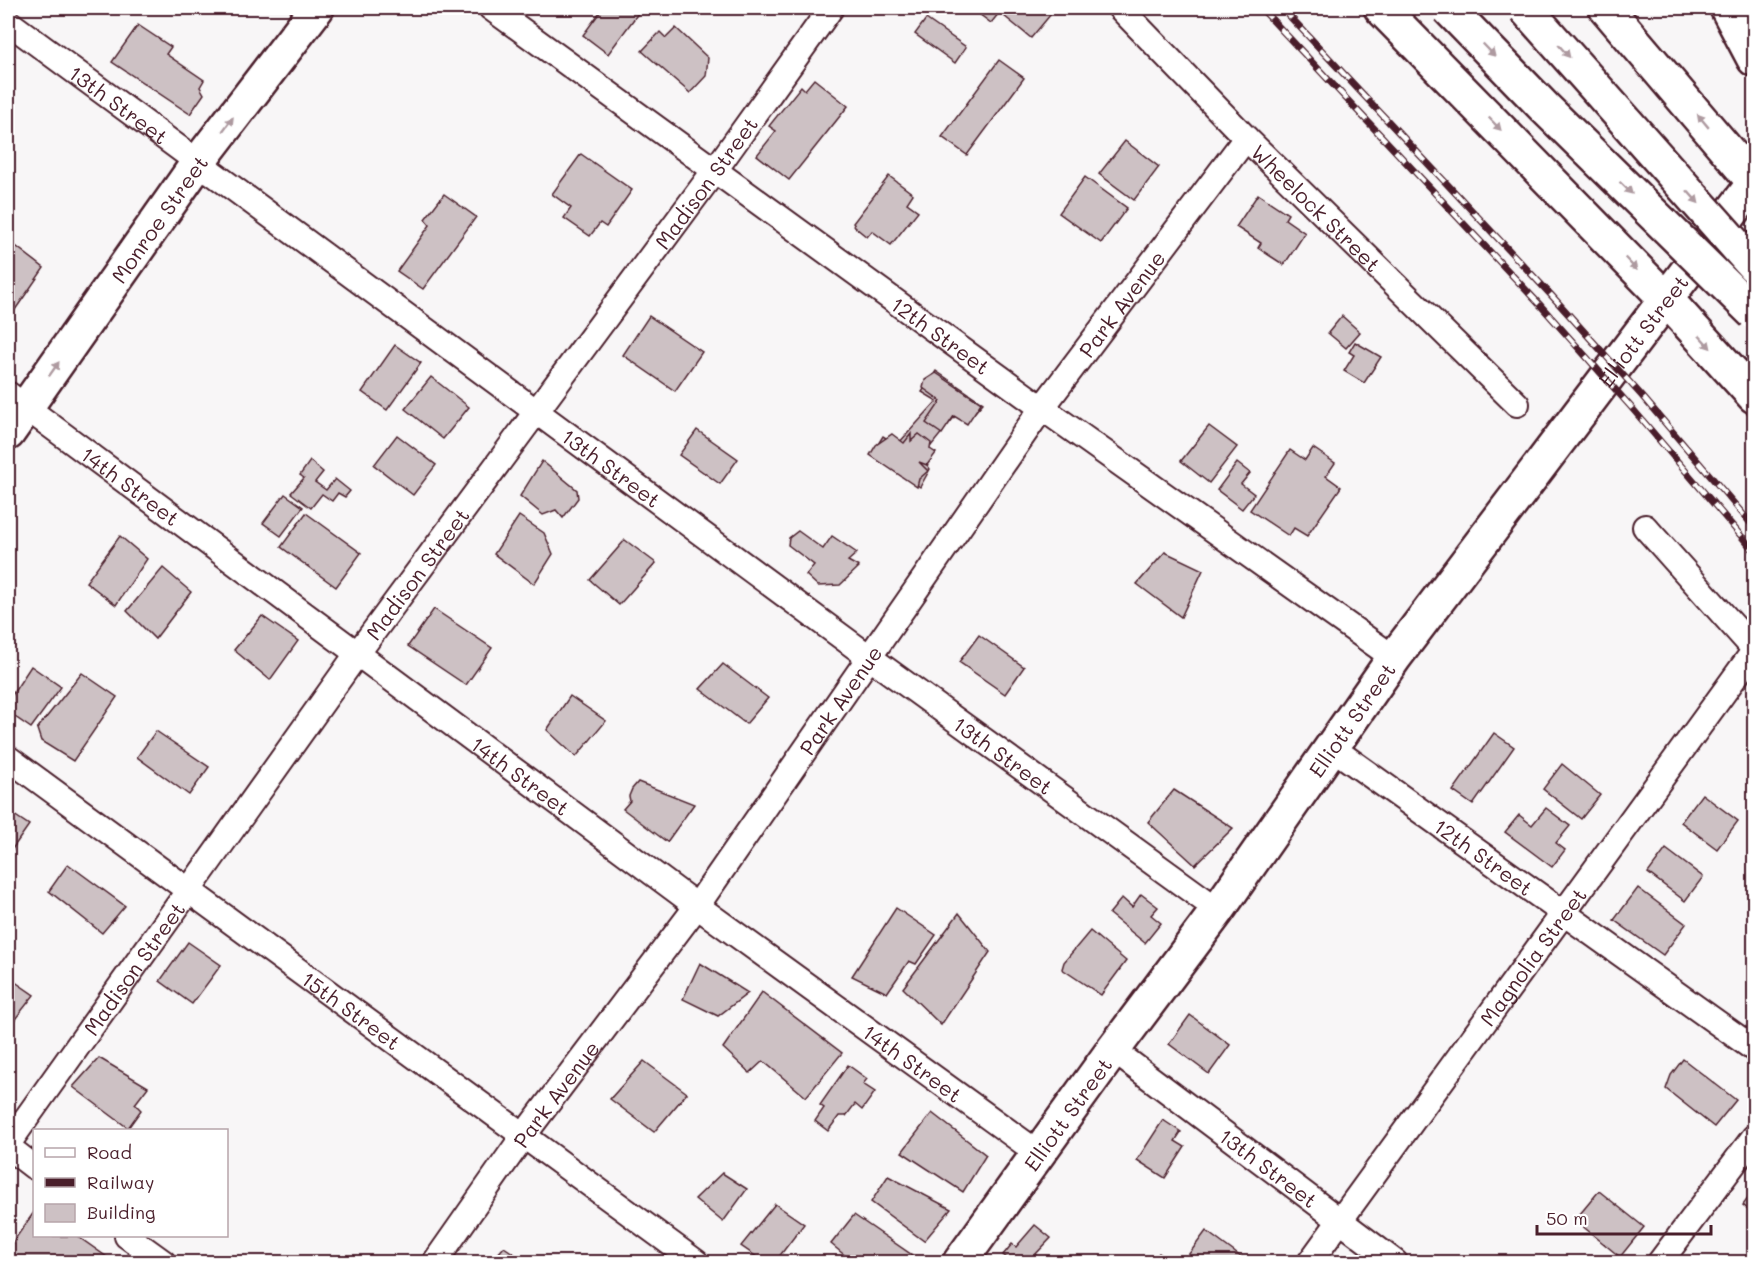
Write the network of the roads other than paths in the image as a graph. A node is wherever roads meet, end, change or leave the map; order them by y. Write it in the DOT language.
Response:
graph roads {
  1 [pos="317,8"];
  2 [pos="491,8"];
  3 [pos="831,8"];
  4 [pos="1120,8"];
  5 [pos="1381,8"];
  6 [pos="1448,8"];
  7 [pos="1525,8"];
  8 [pos="1606,8"];
  9 [pos="1727,8"];
  10 [pos="8,22"];
  11 [pos="1755,59"];
  12 [pos="1246,138"];
  13 [pos="197,164"];
  14 [pos="715,170"];
  15 [pos="1755,182"];
  16 [pos="1755,266"];
  17 [pos="1666,299"];
  18 [pos="1755,313"];
  19 [pos="1755,396"];
  20 [pos="1517,404"];
  21 [pos="1042,408"];
  22 [pos="14,412"];
  23 [pos="537,413"];
  24 [pos="1645,527"];
  25 [pos="1755,650"];
  26 [pos="357,654"];
  27 [pos="869,657"];
  28 [pos="1394,658"];
  29 [pos="1331,747"];
  30 [pos="8,758"];
  31 [pos="188,889"];
  32 [pos="697,906"];
  33 [pos="1218,910"];
  34 [pos="1565,913"];
  35 [pos="1755,1049"];
  36 [pos="1113,1050"];
  37 [pos="524,1135"];
  38 [pos="1755,1137"];
  39 [pos="8,1146"];
  40 [pos="1038,1153"];
  41 [pos="33,1166"];
  42 [pos="1340,1222"];
  43 [pos="128,1237"];
  44 [pos="163,1263"];
  45 [pos="435,1263"];
  46 [pos="696,1263"];
  47 [pos="960,1263"];
  48 [pos="1310,1263"];
  49 [pos="1395,1263"];
  50 [pos="1660,1263"];
  13 -- 1 [label="main road, Monroe Street, one-way"];
  2 -- 14 [label="street, 12th Street"];
  3 -- 14 [label="street, Madison Street"];
  4 -- 12 [label="street, Wheelock Street"];
  5 -- 17 [label="main road, one-way"];
  6 -- 18 [label="main road, one-way, bridge"];
  7 -- 16 [label="main road, one-way, bridge"];
  15 -- 8 [label="main road, one-way"];
  9 -- 11 [label="main road"];
  10 -- 13 [label="street, 13th Street"];
  12 -- 20 [label="street, Wheelock Street"];
  12 -- 21 [label="street, Park Avenue"];
  22 -- 13 [label="main road, Monroe Street, one-way"];
  13 -- 23 [label="street, 13th Street"];
  14 -- 21 [label="street, 12th Street"];
  14 -- 23 [label="street, Madison Street"];
  15 -- 17 [label="main road, Elliott Street"];
  17 -- 19 [label="main road, one-way"];
  17 -- 28 [label="main road, Elliott Street"];
  21 -- 27 [label="street, Park Avenue"];
  21 -- 28 [label="street, 12th Street"];
  22 -- 26 [label="street, 14th Street"];
  23 -- 26 [label="street, Madison Street"];
  23 -- 27 [label="street, 13th Street"];
  24 -- 25 [label="street"];
  25 -- 34 [label="street, Magnolia Street"];
  26 -- 31 [label="street, Madison Street"];
  26 -- 32 [label="street, 14th Street"];
  27 -- 32 [label="street, Park Avenue"];
  27 -- 33 [label="street, 13th Street"];
  28 -- 29 [label="main road, Elliott Street"];
  29 -- 33 [label="main road, Elliott Street"];
  29 -- 34 [label="street, 12th Street"];
  30 -- 31 [label="street, 15th Street"];
  31 -- 37 [label="street, 15th Street"];
  31 -- 39 [label="street, Madison Street"];
  32 -- 37 [label="street, Park Avenue"];
  32 -- 40 [label="street, 14th Street"];
  33 -- 36 [label="main road, Elliott Street"];
  34 -- 35 [label="street, 12th Street"];
  34 -- 42 [label="street, Magnolia Street"];
  36 -- 40 [label="main road, Elliott Street"];
  36 -- 42 [label="street, 13th Street"];
  37 -- 45 [label="street, Park Avenue"];
  37 -- 46 [label="street, 15th Street"];
  38 -- 50 [label="street"];
  39 -- 41 [label="street"];
  40 -- 47 [label="main road, Elliott Street"];
  42 -- 48 [label="street, Magnolia Street"];
  42 -- 49 [label="street, 13th Street"];
  43 -- 44 [label="street"];
}
